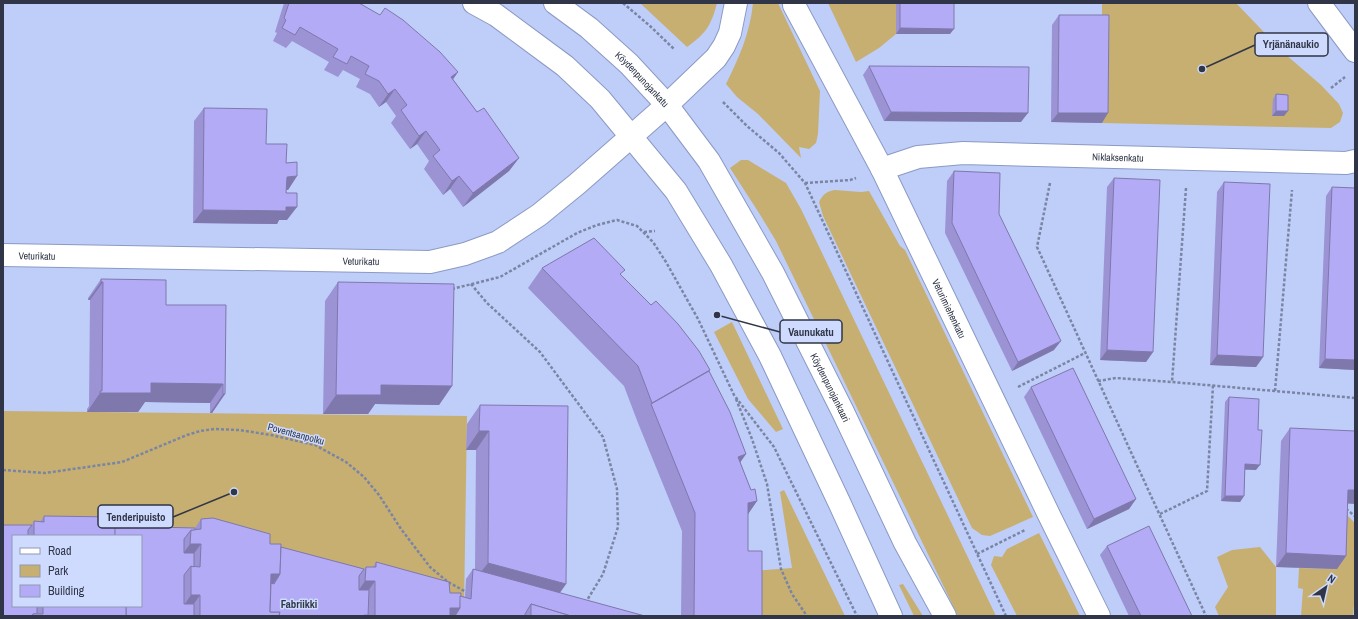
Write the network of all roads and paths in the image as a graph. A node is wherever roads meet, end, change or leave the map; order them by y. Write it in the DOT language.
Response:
graph roads {
  1 [pos="474,3"];
  2 [pos="555,3"];
  3 [pos="623,3"];
  4 [pos="736,3"];
  5 [pos="1319,3"];
  6 [pos="794,5"];
  7 [pos="674,49"];
  8 [pos="1355,51"];
  9 [pos="1349,74"];
  10 [pos="1331,88"];
  11 [pos="723,102"];
  12 [pos="668,105"];
  13 [pos="631,137"];
  14 [pos="1051,155"];
  15 [pos="1186,159"];
  16 [pos="1294,161"];
  17 [pos="1355,161"];
  18 [pos="882,169"];
  19 [pos="805,184"];
  20 [pos="655,231"];
  21 [pos="643,232"];
  22 [pos="3,255"];
  23 [pos="445,258"];
  24 [pos="471,285"];
  25 [pos="451,289"];
  26 [pos="1086,353"];
  27 [pos="1098,381"];
  28 [pos="1172,382"];
  29 [pos="1213,385"];
  30 [pos="1275,391"];
  31 [pos="734,395"];
  32 [pos="1355,398"];
  33 [pos="993,399"];
  34 [pos="3,470"];
  35 [pos="1339,508"];
  36 [pos="1160,514"];
  37 [pos="1355,516"];
  38 [pos="1050,517"];
  39 [pos="977,554"];
  40 [pos="473,595"];
  41 [pos="584,604"];
  42 [pos="807,616"];
  43 [pos="857,616"];
  44 [pos="891,616"];
  45 [pos="945,616"];
  46 [pos="1006,616"];
  47 [pos="1099,616"];
  48 [pos="1206,616"];
  1 -- 13 [label="street"];
  2 -- 12 [label="street, Köydenpunojankatu"];
  3 -- 7 [label="path"];
  4 -- 12 [label="street, Köydenpunojankatu"];
  5 -- 8 [label="street"];
  6 -- 18 [label="street, Veturimiehenkatu"];
  9 -- 10 [label="path"];
  11 -- 19 [label="path"];
  12 -- 13 [label="street, Veturikatu"];
  12 -- 45 [label="street, Köydenpunojankaari"];
  13 -- 23 [label="street, Veturikatu"];
  13 -- 44 [label="street"];
  14 -- 15 [label="street, Niklaksenkatu"];
  14 -- 18 [label="street, Niklaksenkatu"];
  14 -- 26 [label="path"];
  15 -- 16 [label="street, Niklaksenkatu"];
  15 -- 28 [label="path"];
  16 -- 17 [label="street, Niklaksenkatu"];
  16 -- 30 [label="path"];
  18 -- 19 [label="path"];
  18 -- 33 [label="street, Veturimiehenkatu"];
  19 -- 39 [label="path"];
  20 -- 21 [label="path"];
  21 -- 24 [label="path"];
  21 -- 31 [label="path"];
  22 -- 23 [label="street, Veturikatu"];
  23 -- 24 [label="path"];
  24 -- 25 [label="path"];
  24 -- 41 [label="path"];
  26 -- 27 [label="path"];
  26 -- 33 [label="path"];
  27 -- 28 [label="path"];
  27 -- 36 [label="path"];
  28 -- 29 [label="path"];
  29 -- 30 [label="path"];
  29 -- 36 [label="path"];
  30 -- 32 [label="path"];
  31 -- 42 [label="path"];
  31 -- 43 [label="path"];
  33 -- 38 [label="street, Veturimiehenkatu"];
  34 -- 40 [label="path, Poventsanpolku"];
  35 -- 37 [label="path"];
  36 -- 48 [label="path"];
  38 -- 39 [label="path"];
  38 -- 47 [label="street, Veturimiehenkatu"];
  39 -- 46 [label="path"];
}
